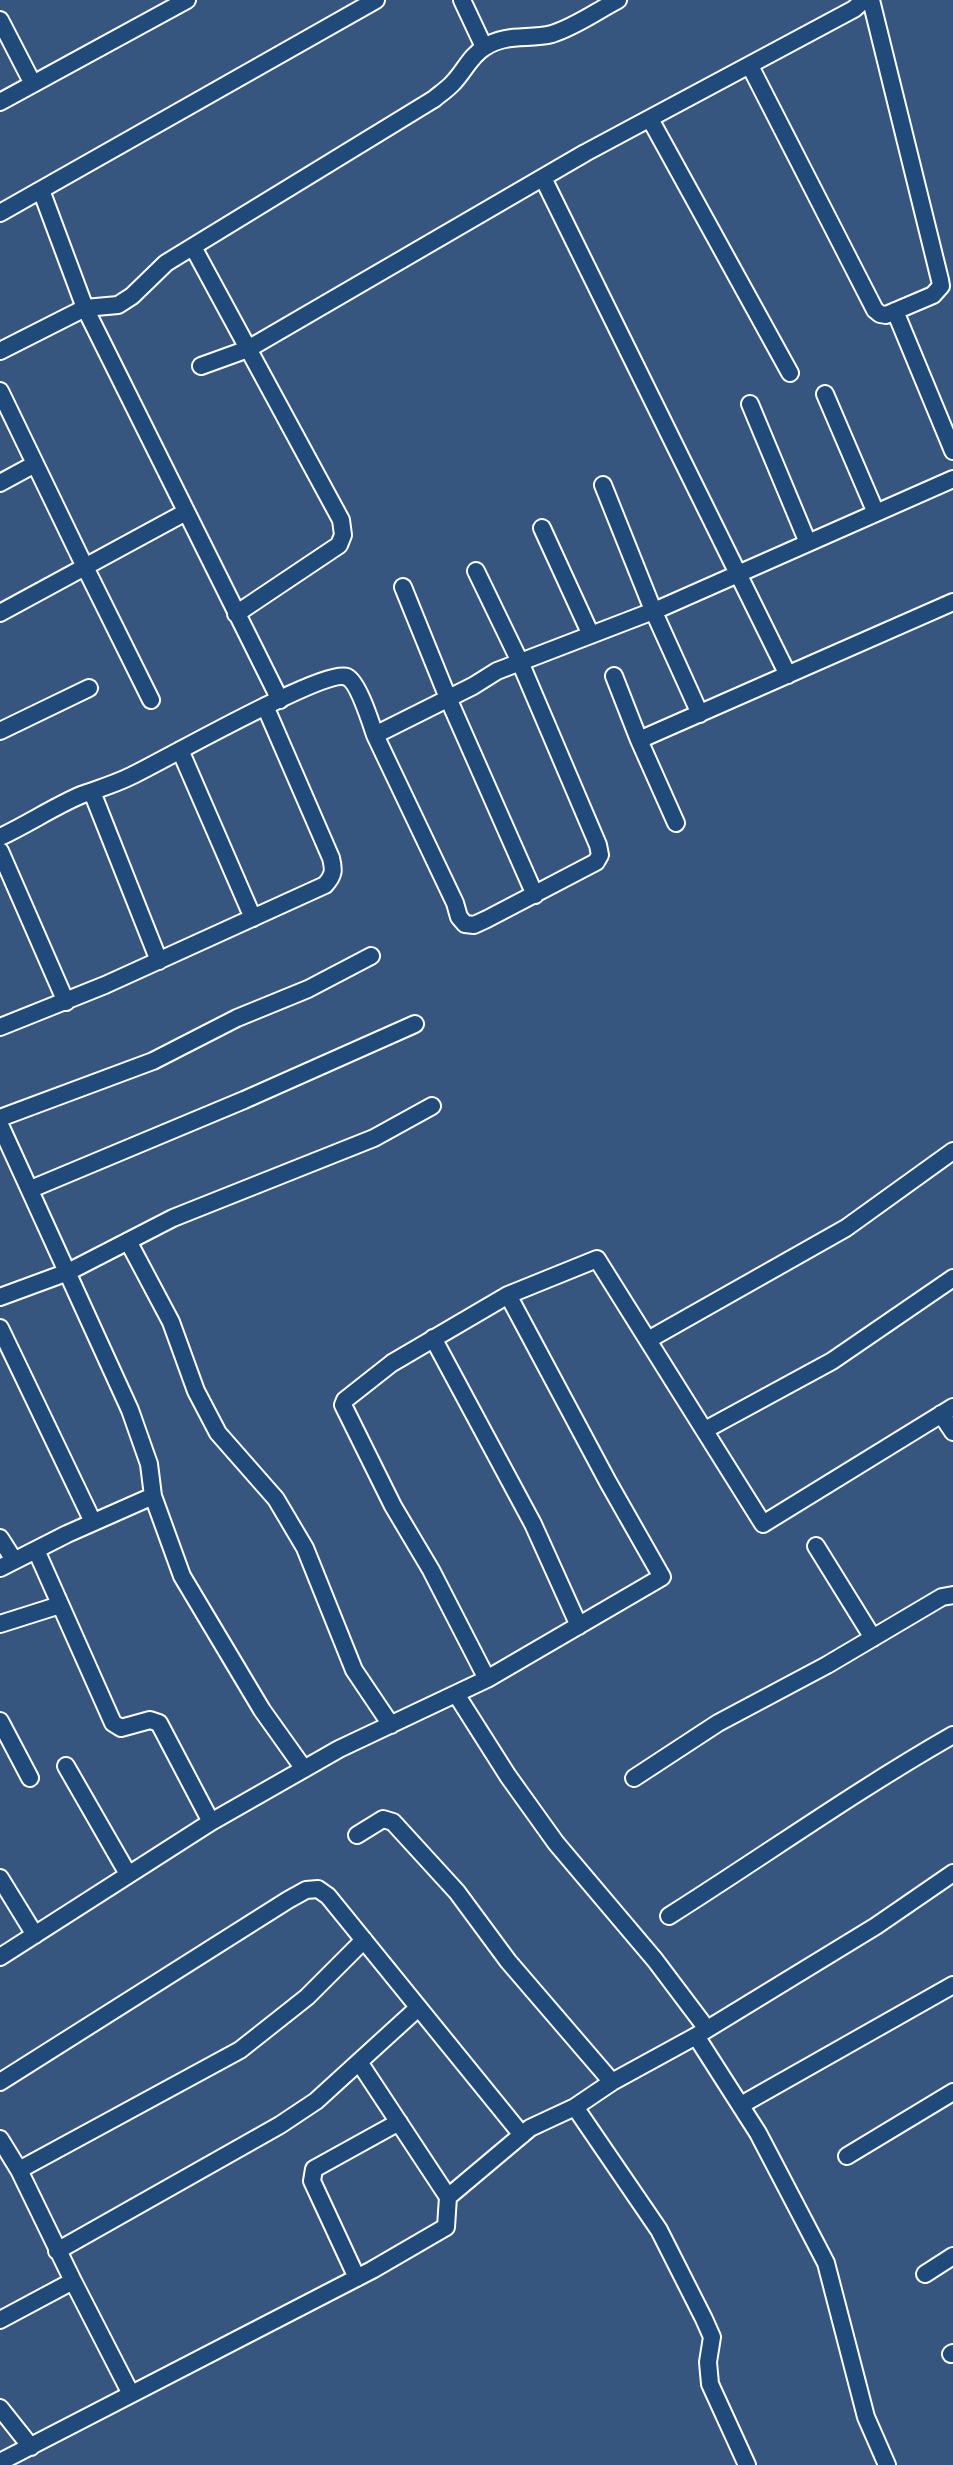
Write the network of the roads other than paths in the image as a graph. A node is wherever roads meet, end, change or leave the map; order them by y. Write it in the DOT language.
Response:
graph roads {
  1 [pos="187,0"];
  2 [pos="376,0"];
  3 [pos="462,0"];
  4 [pos="618,0"];
  5 [pos="864,0"];
  6 [pos="872,0"];
  7 [pos="0,20"];
  8 [pos="484,47"];
  9 [pos="750,66"];
  10 [pos="33,84"];
  11 [pos="0,102"];
  12 [pos="650,119"];
  13 [pos="543,178"];
  14 [pos="41,190"];
  15 [pos="0,213"];
  16 [pos="193,247"];
  17 [pos="85,308"];
  18 [pos="895,311"];
  19 [pos="248,349"];
  20 [pos="0,351"];
  21 [pos="201,366"];
  22 [pos="790,373"];
  23 [pos="0,391"];
  24 [pos="825,394"];
  25 [pos="750,404"];
  26 [pos="953,452"];
  27 [pos="35,464"];
  28 [pos="953,479"];
  29 [pos="0,483"];
  30 [pos="603,485"];
  31 [pos="186,512"];
  32 [pos="876,513"];
  33 [pos="542,528"];
  34 [pos="808,543"];
  35 [pos="84,567"];
  36 [pos="476,571"];
  37 [pos="737,574"];
  38 [pos="402,587"];
  39 [pos="953,602"];
  40 [pos="653,610"];
  41 [pos="0,613"];
  42 [pos="236,614"];
  43 [pos="591,635"];
  44 [pos="520,662"];
  45 [pos="788,675"];
  46 [pos="614,676"];
  47 [pos="89,688"];
  48 [pos="448,698"];
  49 [pos="152,700"];
  50 [pos="273,703"];
  51 [pos="700,714"];
  52 [pos="0,731"];
  53 [pos="375,735"];
  54 [pos="639,740"];
  55 [pos="180,750"];
  56 [pos="92,792"];
  57 [pos="676,823"];
  58 [pos="0,837"];
  59 [pos="0,851"];
  60 [pos="535,895"];
  61 [pos="253,918"];
  62 [pos="371,956"];
  63 [pos="159,961"];
  64 [pos="66,1002"];
  65 [pos="415,1024"];
  66 [pos="0,1027"];
  67 [pos="432,1106"];
  68 [pos="0,1118"];
  69 [pos="0,1125"];
  70 [pos="953,1150"];
  71 [pos="31,1189"];
  72 [pos="128,1241"];
  73 [pos="68,1272"];
  74 [pos="953,1278"];
  75 [pos="508,1295"];
  76 [pos="0,1297"];
  77 [pos="0,1328"];
  78 [pos="433,1338"];
  79 [pos="648,1340"];
  80 [pos="947,1410"];
  81 [pos="705,1430"];
  82 [pos="953,1432"];
  83 [pos="153,1496"];
  84 [pos="94,1522"];
  85 [pos="0,1538"];
  86 [pos="816,1546"];
  87 [pos="36,1550"];
  88 [pos="7,1564"];
  89 [pos="953,1596"];
  90 [pos="60,1605"];
  91 [pos="0,1624"];
  92 [pos="579,1626"];
  93 [pos="872,1638"];
  94 [pos="487,1679"];
  95 [pos="456,1694"];
  96 [pos="0,1721"];
  97 [pos="390,1725"];
  98 [pos="953,1735"];
  99 [pos="66,1766"];
  100 [pos="304,1769"];
  101 [pos="30,1778"];
  102 [pos="634,1778"];
  103 [pos="211,1822"];
  104 [pos="357,1835"];
  105 [pos="953,1873"];
  106 [pos="128,1874"];
  107 [pos="0,1878"];
  108 [pos="669,1916"];
  109 [pos="35,1935"];
  110 [pos="364,1940"];
  111 [pos="0,1958"];
  112 [pos="953,1985"];
  113 [pos="418,2008"];
  114 [pos="702,2032"];
  115 [pos="359,2062"];
  116 [pos="0,2082"];
  117 [pos="612,2082"];
  118 [pos="953,2092"];
  119 [pos="741,2105"];
  120 [pos="575,2107"];
  121 [pos="399,2122"];
  122 [pos="522,2136"];
  123 [pos="0,2139"];
  124 [pos="847,2156"];
  125 [pos="19,2170"];
  126 [pos="448,2197"];
  127 [pos="57,2251"];
  128 [pos="953,2256"];
  129 [pos="925,2274"];
  130 [pos="357,2278"];
  131 [pos="73,2281"];
  132 [pos="2,2317"];
  133 [pos="132,2394"];
  134 [pos="0,2408"];
  135 [pos="31,2446"];
  136 [pos="0,2462"];
  137 [pos="747,2465"];
  138 [pos="887,2465"];
  1 -- 10 [label="street"];
  2 -- 14 [label="street"];
  3 -- 8 [label="street"];
  4 -- 8 [label="street"];
  5 -- 9 [label="street"];
  6 -- 18 [label="street"];
  7 -- 10 [label="street"];
  8 -- 16 [label="street"];
  9 -- 12 [label="street"];
  9 -- 18 [label="street"];
  10 -- 11 [label="street"];
  12 -- 13 [label="street"];
  12 -- 22 [label="street"];
  13 -- 19 [label="street"];
  13 -- 37 [label="street"];
  14 -- 15 [label="street"];
  14 -- 17 [label="street"];
  16 -- 17 [label="street"];
  16 -- 19 [label="street"];
  17 -- 20 [label="street"];
  17 -- 31 [label="street"];
  18 -- 26 [label="street"];
  19 -- 21 [label="street"];
  19 -- 42 [label="street"];
  23 -- 27 [label="street"];
  24 -- 32 [label="street"];
  25 -- 34 [label="street"];
  27 -- 29 [label="street"];
  27 -- 35 [label="street"];
  28 -- 32 [label="street"];
  30 -- 40 [label="street"];
  31 -- 35 [label="street"];
  31 -- 42 [label="street"];
  32 -- 34 [label="street"];
  33 -- 43 [label="street"];
  34 -- 37 [label="street"];
  35 -- 41 [label="street"];
  35 -- 49 [label="street"];
  36 -- 44 [label="street"];
  37 -- 40 [label="street"];
  37 -- 45 [label="street"];
  38 -- 48 [label="street"];
  39 -- 45 [label="street"];
  40 -- 43 [label="street"];
  40 -- 51 [label="street"];
  42 -- 50 [label="street"];
  43 -- 44 [label="street"];
  44 -- 48 [label="street"];
  44 -- 60 [label="street"];
  45 -- 51 [label="street"];
  46 -- 54 [label="street"];
  47 -- 52 [label="street"];
  48 -- 53 [label="street"];
  48 -- 60 [label="street"];
  50 -- 53 [label="street"];
  50 -- 55 [label="street"];
  50 -- 61 [label="street"];
  51 -- 54 [label="street"];
  53 -- 60 [label="street"];
  54 -- 57 [label="street"];
  55 -- 56 [label="street"];
  55 -- 61 [label="street"];
  56 -- 58 [label="street"];
  56 -- 63 [label="street"];
  59 -- 64 [label="street"];
  61 -- 63 [label="street"];
  62 -- 68 [label="street"];
  63 -- 64 [label="street"];
  64 -- 66 [label="street"];
  65 -- 71 [label="street"];
  67 -- 72 [label="street"];
  69 -- 71 [label="street"];
  70 -- 79 [label="street"];
  71 -- 73 [label="street"];
  72 -- 73 [label="street"];
  72 -- 97 [label="street"];
  73 -- 76 [label="street"];
  73 -- 83 [label="street"];
  74 -- 81 [label="street"];
  75 -- 78 [label="street"];
  75 -- 79 [label="street"];
  75 -- 92 [label="street"];
  77 -- 84 [label="street"];
  78 -- 92 [label="street"];
  78 -- 94 [label="street"];
  79 -- 81 [label="street"];
  80 -- 81 [label="street"];
  80 -- 82 [label="street"];
  83 -- 84 [label="street"];
  83 -- 100 [label="street"];
  84 -- 87 [label="street"];
  85 -- 88 [label="street"];
  86 -- 93 [label="street"];
  87 -- 88 [label="street"];
  87 -- 90 [label="street"];
  89 -- 93 [label="street"];
  90 -- 91 [label="street"];
  90 -- 103 [label="street"];
  92 -- 94 [label="street"];
  93 -- 102 [label="street"];
  94 -- 95 [label="street"];
  95 -- 97 [label="street"];
  95 -- 114 [label="street"];
  96 -- 101 [label="street"];
  97 -- 100 [label="street"];
  98 -- 108 [label="street"];
  99 -- 106 [label="street"];
  100 -- 103 [label="street"];
  103 -- 106 [label="street"];
  104 -- 117 [label="street"];
  105 -- 114 [label="street"];
  106 -- 109 [label="street"];
  107 -- 109 [label="street"];
  109 -- 111 [label="street"];
  110 -- 113 [label="street"];
  110 -- 116 [label="street"];
  110 -- 125 [label="street"];
  112 -- 119 [label="street"];
  113 -- 115 [label="street"];
  113 -- 122 [label="street"];
  114 -- 117 [label="street"];
  114 -- 119 [label="street"];
  115 -- 121 [label="street"];
  115 -- 127 [label="street"];
  117 -- 120 [label="street"];
  118 -- 124 [label="street"];
  119 -- 138 [label="street"];
  120 -- 122 [label="street"];
  120 -- 137 [label="street"];
  121 -- 126 [label="street"];
  121 -- 130 [label="street"];
  122 -- 126 [label="street"];
  123 -- 125 [label="street"];
  125 -- 127 [label="street"];
  126 -- 130 [label="street"];
  127 -- 131 [label="street"];
  128 -- 129 [label="street"];
  130 -- 133 [label="street"];
  131 -- 132 [label="street"];
  131 -- 133 [label="street"];
  133 -- 135 [label="street"];
  134 -- 135 [label="street"];
  135 -- 136 [label="street"];
}
